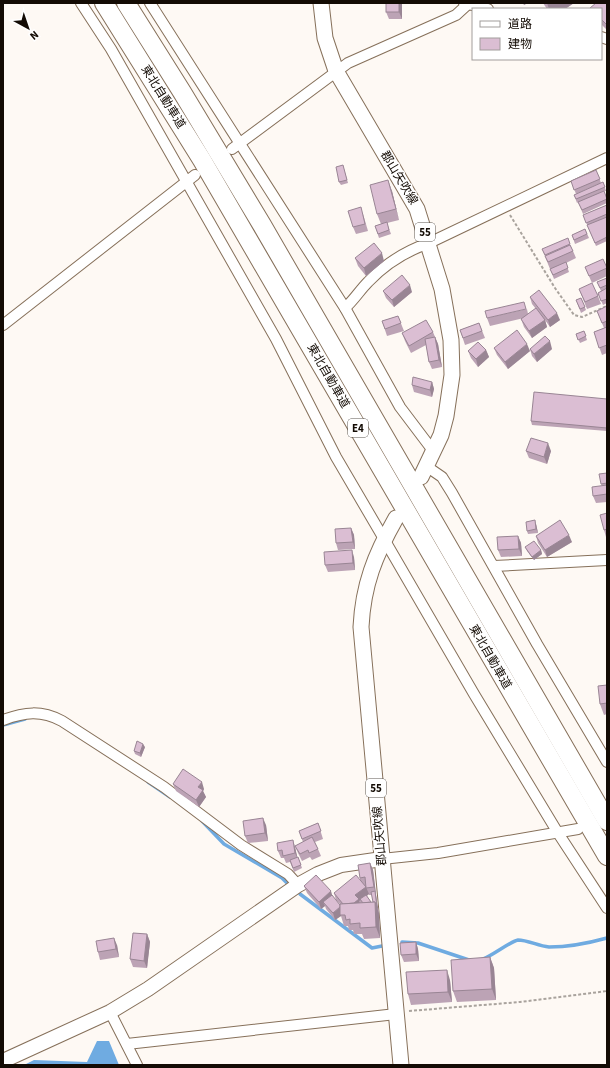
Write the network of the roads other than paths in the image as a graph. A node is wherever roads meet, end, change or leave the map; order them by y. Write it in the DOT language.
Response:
graph roads {
  1 [pos="81,3"];
  2 [pos="104,3"];
  3 [pos="126,3"];
  4 [pos="150,3"];
  5 [pos="321,3"];
  6 [pos="466,3"];
  7 [pos="484,8"];
  8 [pos="336,71"];
  9 [pos="240,142"];
  10 [pos="232,149"];
  11 [pos="607,158"];
  12 [pos="195,175"];
  13 [pos="186,183"];
  14 [pos="429,243"];
  15 [pos="345,308"];
  16 [pos="3,325"];
  17 [pos="434,452"];
  18 [pos="423,471"];
  19 [pos="396,518"];
  20 [pos="384,539"];
  21 [pos="607,560"];
  22 [pos="494,566"];
  23 [pos="3,720"];
  24 [pos="607,762"];
  25 [pos="607,821"];
  26 [pos="578,829"];
  27 [pos="558,833"];
  28 [pos="607,856"];
  29 [pos="382,859"];
  30 [pos="298,885"];
  31 [pos="607,908"];
  32 [pos="110,1012"];
  33 [pos="396,1013"];
  34 [pos="127,1044"];
  35 [pos="3,1061"];
  36 [pos="137,1065"];
  37 [pos="401,1065"];
  1 -- 13 [label="street"];
  2 -- 28 [label="highway, 東北自動車道 / E4"];
  3 -- 25 [label="highway, 東北自動車道 / E4"];
  4 -- 9 [label="street"];
  5 -- 8 [label="main road, 郡山矢吹線 / 55"];
  6 -- 7 [label="street"];
  6 -- 8 [label="street"];
  8 -- 9 [label="street"];
  8 -- 14 [label="main road, 郡山矢吹線 / 55"];
  9 -- 10 [label="street"];
  9 -- 15 [label="street"];
  11 -- 14 [label="street"];
  12 -- 13 [label="street"];
  13 -- 16 [label="street"];
  13 -- 20 [label="street"];
  14 -- 15 [label="street"];
  14 -- 17 [label="main road, 郡山矢吹線 / 55"];
  15 -- 17 [label="street"];
  17 -- 18 [label="main road, 郡山矢吹線 / 55"];
  18 -- 22 [label="street"];
  19 -- 20 [label="main road, 郡山矢吹線 / 55"];
  20 -- 27 [label="street"];
  20 -- 29 [label="main road, 郡山矢吹線 / 55"];
  21 -- 22 [label="street"];
  22 -- 24 [label="street"];
  23 -- 30 [label="street"];
  26 -- 27 [label="street"];
  27 -- 29 [label="street"];
  27 -- 31 [label="street"];
  29 -- 30 [label="street"];
  29 -- 33 [label="main road, 郡山矢吹線 / 55"];
  30 -- 32 [label="street"];
  32 -- 34 [label="street"];
  32 -- 35 [label="street"];
  33 -- 34 [label="street"];
  33 -- 37 [label="main road, 郡山矢吹線 / 55"];
  34 -- 36 [label="street"];
}
